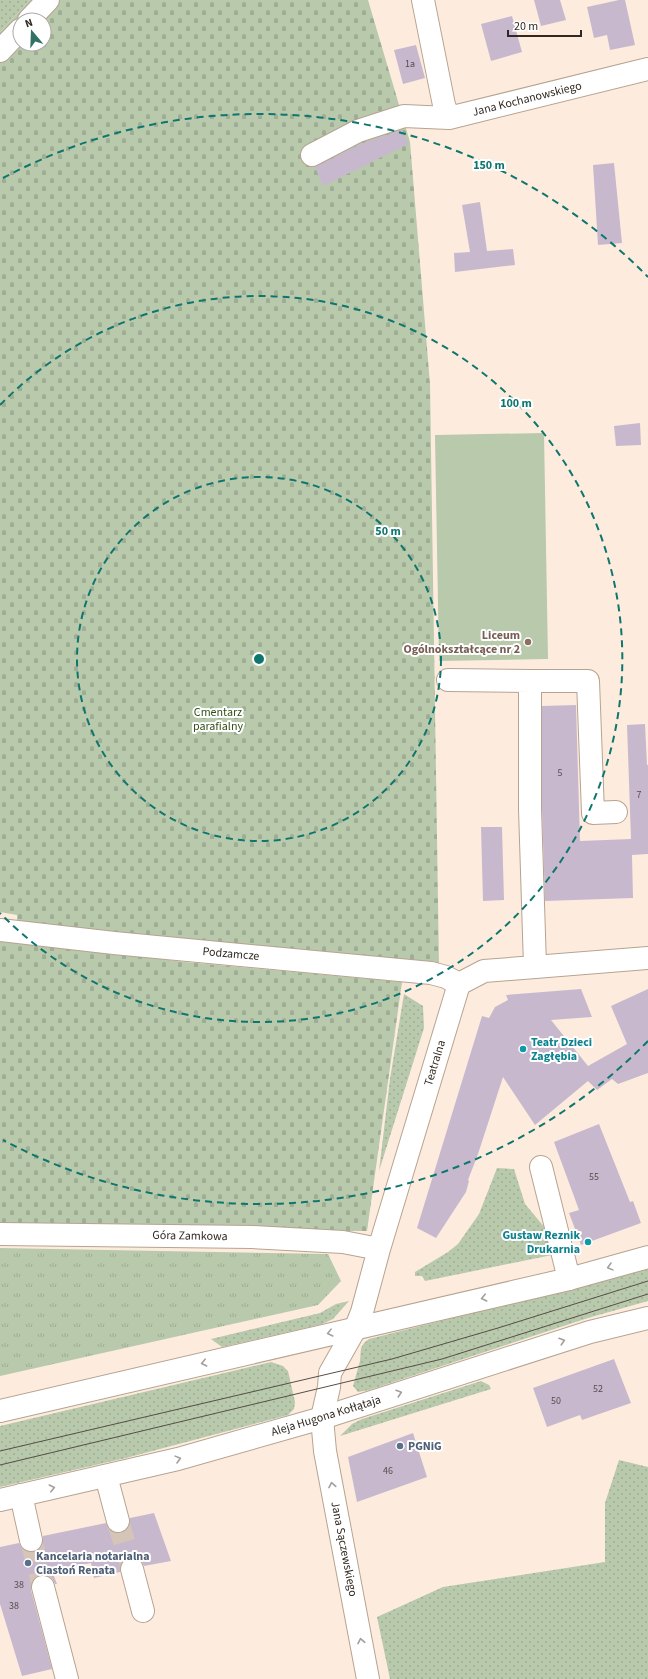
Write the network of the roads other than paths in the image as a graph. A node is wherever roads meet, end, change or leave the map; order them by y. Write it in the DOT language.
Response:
graph roads {
  1 [pos="48,0"];
  2 [pos="423,0"];
  3 [pos="37,12"];
  4 [pos="12,38"];
  5 [pos="0,51"];
  6 [pos="648,69"];
  7 [pos="448,118"];
  8 [pos="312,155"];
  9 [pos="448,680"];
  10 [pos="530,681"];
  11 [pos="616,812"];
  12 [pos="0,930"];
  13 [pos="648,958"];
  14 [pos="535,966"];
  15 [pos="459,984"];
  16 [pos="541,1167"];
  17 [pos="0,1234"];
  18 [pos="379,1249"];
  19 [pos="648,1257"];
  20 [pos="569,1279"];
  21 [pos="648,1318"];
  22 [pos="356,1327"];
  23 [pos="0,1411"];
  24 [pos="322,1418"];
  25 [pos="106,1476"];
  26 [pos="10,1497"];
  27 [pos="118,1521"];
  28 [pos="31,1540"];
  29 [pos="132,1569"];
  30 [pos="43,1587"];
  31 [pos="143,1611"];
  32 [pos="67,1679"];
  33 [pos="368,1679"];
  1 -- 3 [label="street"];
  2 -- 7 [label="street"];
  4 -- 5 [label="street"];
  6 -- 7 [label="street, Jana Kochanowskiego"];
  7 -- 8 [label="street, Jana Kochanowskiego"];
  9 -- 10 [label="street"];
  10 -- 11 [label="street"];
  10 -- 14 [label="street"];
  12 -- 15 [label="street, Podzamcze"];
  13 -- 14 [label="street"];
  14 -- 15 [label="street"];
  15 -- 18 [label="street, Teatralna"];
  16 -- 20 [label="street"];
  17 -- 18 [label="street, Góra Zamkowa"];
  18 -- 22 [label="street, Teatralna"];
  19 -- 20 [label="street, one-way"];
  20 -- 22 [label="street, one-way"];
  24 -- 21 [label="street, Aleja Hugona Kołłątaja, one-way"];
  22 -- 23 [label="street, one-way"];
  22 -- 24 [label="street, Jana Sączewskiego"];
  25 -- 24 [label="street, Aleja Hugona Kołłątaja, one-way"];
  33 -- 24 [label="street, Jana Sączewskiego, one-way"];
  26 -- 25 [label="street, Aleja Hugona Kołłątaja, one-way"];
  25 -- 27 [label="street"];
  26 -- 28 [label="street"];
  29 -- 31 [label="street"];
  30 -- 32 [label="street"];
}
